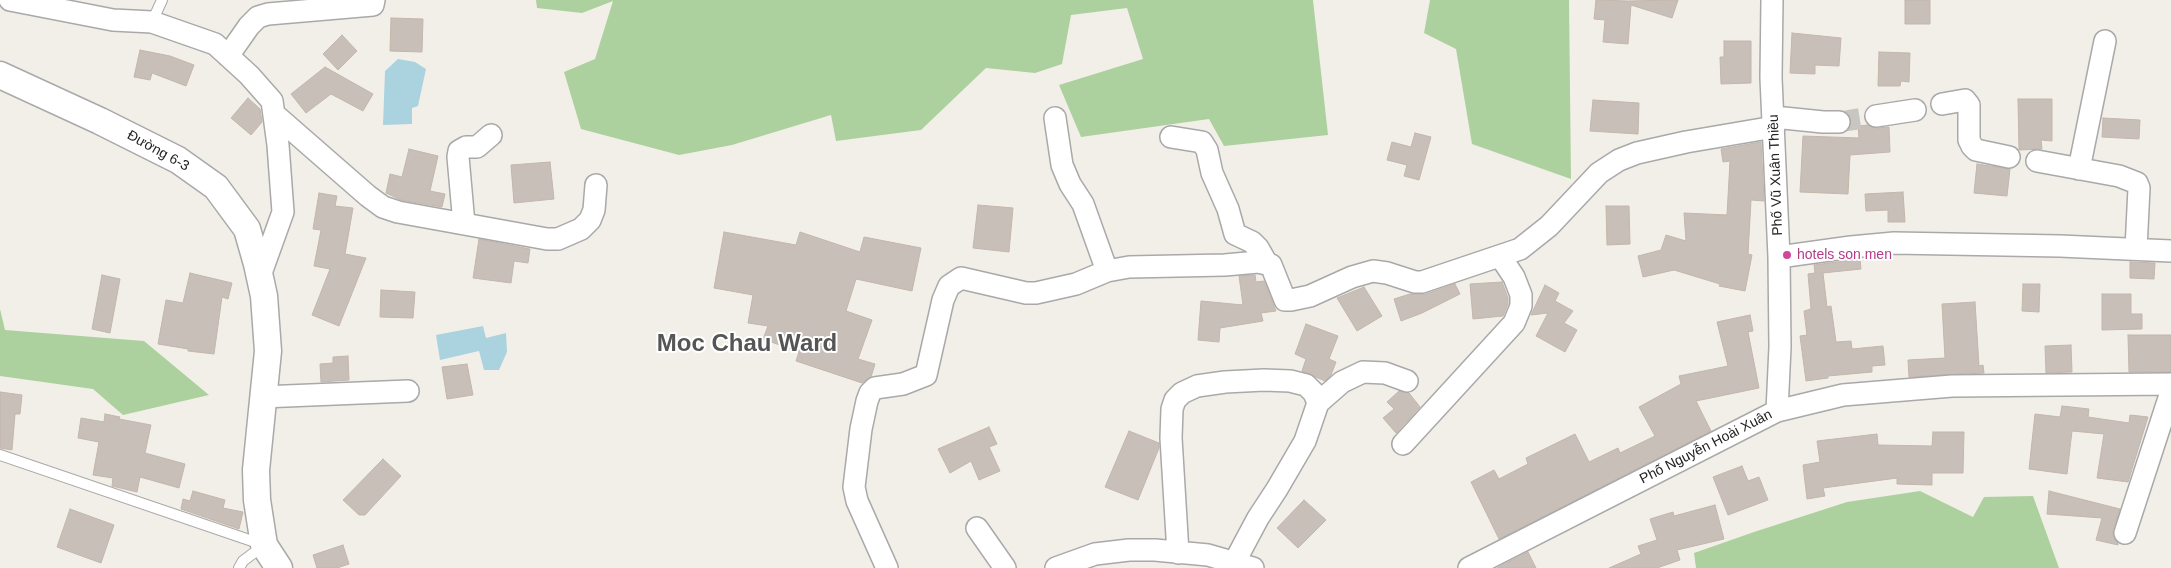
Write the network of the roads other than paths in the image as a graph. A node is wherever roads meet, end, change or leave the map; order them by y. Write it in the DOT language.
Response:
graph roads {
  1 [pos="10,0"];
  2 [pos="162,0"];
  3 [pos="374,0"];
  4 [pos="1772,0"];
  5 [pos="59,5"];
  6 [pos="152,22"];
  7 [pos="2105,41"];
  8 [pos="228,56"];
  9 [pos="0,75"];
  10 [pos="1942,104"];
  11 [pos="1915,110"];
  12 [pos="274,114"];
  13 [pos="1876,116"];
  14 [pos="1054,118"];
  15 [pos="1774,122"];
  16 [pos="1839,122"];
  17 [pos="491,135"];
  18 [pos="1170,137"];
  19 [pos="2009,157"];
  20 [pos="2037,161"];
  21 [pos="2079,169"];
  22 [pos="596,185"];
  23 [pos="464,224"];
  24 [pos="2136,249"];
  25 [pos="2171,251"];
  26 [pos="1500,256"];
  27 [pos="1779,257"];
  28 [pos="1266,262"];
  29 [pos="1106,271"];
  30 [pos="260,276"];
  31 [pos="1407,381"];
  32 [pos="2171,384"];
  33 [pos="408,391"];
  34 [pos="2171,392"];
  35 [pos="262,400"];
  36 [pos="1318,403"];
  37 [pos="1777,411"];
  38 [pos="1403,444"];
  39 [pos="0,455"];
  40 [pos="977,528"];
  41 [pos="2125,533"];
  42 [pos="264,545"];
  43 [pos="1178,553"];
  44 [pos="1243,566"];
  45 [pos="239,568"];
  46 [pos="279,568"];
  47 [pos="887,568"];
  48 [pos="1006,568"];
  49 [pos="1056,568"];
  50 [pos="1469,568"];
  1 -- 5 [label="street"];
  2 -- 6 [label="lane"];
  3 -- 8 [label="street"];
  4 -- 15 [label="street, Phố Vũ Xuân Thiều"];
  5 -- 6 [label="street"];
  6 -- 8 [label="street"];
  7 -- 21 [label="street"];
  8 -- 12 [label="street"];
  9 -- 30 [label="street, Đường 6-3"];
  10 -- 19 [label="street"];
  11 -- 13 [label="street"];
  12 -- 23 [label="street"];
  12 -- 30 [label="street"];
  14 -- 29 [label="street"];
  15 -- 16 [label="street"];
  15 -- 26 [label="street"];
  15 -- 27 [label="street, Phố Vũ Xuân Thiều"];
  17 -- 23 [label="street"];
  18 -- 28 [label="street"];
  20 -- 21 [label="street"];
  21 -- 24 [label="street"];
  22 -- 23 [label="street"];
  24 -- 25 [label="street"];
  24 -- 27 [label="street"];
  26 -- 28 [label="street"];
  26 -- 38 [label="street"];
  27 -- 37 [label="street, Phố Vũ Xuân Thiều"];
  28 -- 29 [label="street"];
  29 -- 47 [label="street"];
  30 -- 35 [label="street, Đường 6-3"];
  31 -- 36 [label="street"];
  32 -- 37 [label="street, Phố Nguyễn Hoài Xuân"];
  33 -- 35 [label="street"];
  34 -- 41 [label="street"];
  35 -- 42 [label="street, Đường 6-3"];
  36 -- 43 [label="street"];
  36 -- 44 [label="street"];
  37 -- 50 [label="street, Phố Nguyễn Hoài Xuân"];
  39 -- 42 [label="lane"];
  40 -- 48 [label="street"];
  42 -- 45 [label="lane"];
  42 -- 46 [label="street"];
  43 -- 44 [label="street"];
  43 -- 49 [label="street"];
}
